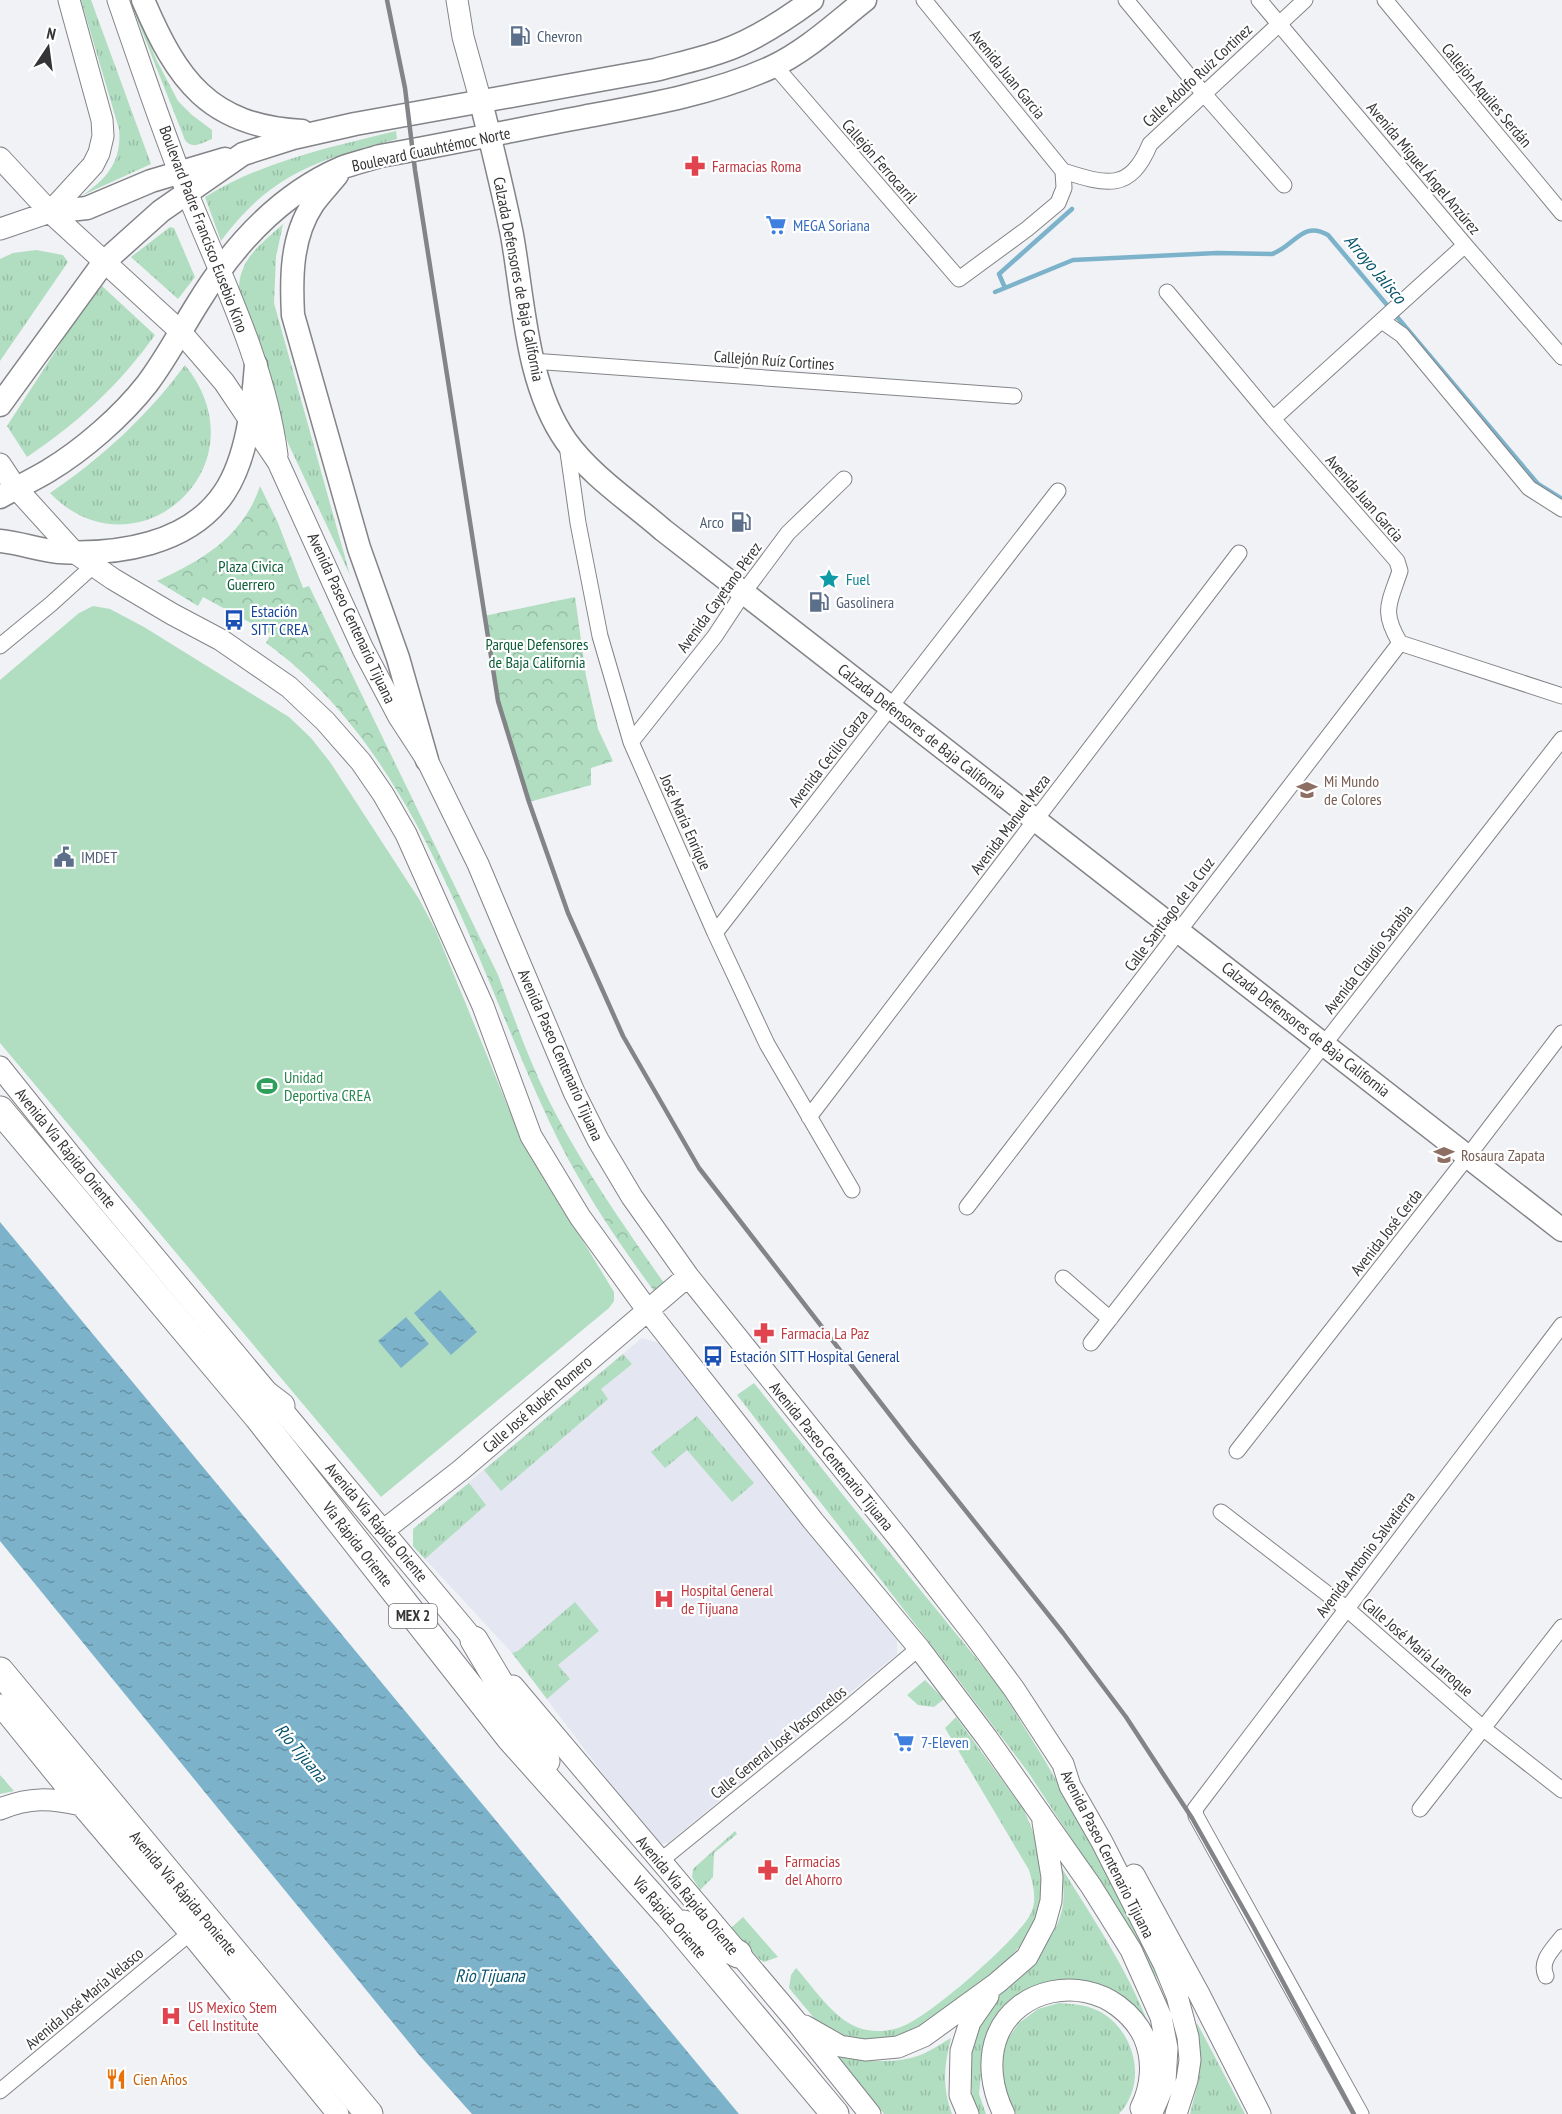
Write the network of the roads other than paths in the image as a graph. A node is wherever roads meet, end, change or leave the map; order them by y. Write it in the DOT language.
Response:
graph roads {
  1 [pos="69,0"];
  2 [pos="118,0"];
  3 [pos="143,0"];
  4 [pos="457,0"];
  5 [pos="812,0"];
  6 [pos="865,0"];
  7 [pos="924,0"];
  8 [pos="1126,0"];
  9 [pos="1259,0"];
  10 [pos="1305,0"];
  11 [pos="1385,0"];
  12 [pos="1279,22"];
  13 [pos="775,66"];
  14 [pos="1204,94"];
  15 [pos="481,102"];
  16 [pos="316,132"];
  17 [pos="489,136"];
  18 [pos="243,154"];
  19 [pos="0,158"];
  20 [pos="344,167"];
  21 [pos="180,171"];
  22 [pos="1064,171"];
  23 [pos="1284,185"];
  24 [pos="187,194"];
  25 [pos="50,212"];
  26 [pos="1562,213"];
  27 [pos="0,229"];
  28 [pos="1465,245"];
  29 [pos="104,262"];
  30 [pos="220,269"];
  31 [pos="1167,292"];
  32 [pos="1383,320"];
  33 [pos="180,332"];
  34 [pos="1562,357"];
  35 [pos="532,361"];
  36 [pos="256,365"];
  37 [pos="1014,396"];
  38 [pos="0,405"];
  39 [pos="249,419"];
  40 [pos="1273,419"];
  41 [pos="567,442"];
  42 [pos="278,462"];
  43 [pos="0,464"];
  44 [pos="844,479"];
  45 [pos="1058,491"];
  46 [pos="8,492"];
  47 [pos="1562,509"];
  48 [pos="0,541"];
  49 [pos="74,552"];
  50 [pos="1239,553"];
  51 [pos="93,566"];
  52 [pos="744,592"];
  53 [pos="1400,644"];
  54 [pos="0,646"];
  55 [pos="1562,696"];
  56 [pos="891,706"];
  57 [pos="1562,739"];
  58 [pos="631,742"];
  59 [pos="427,760"];
  60 [pos="1036,819"];
  61 [pos="1179,931"];
  62 [pos="715,933"];
  63 [pos="1562,1033"];
  64 [pos="1324,1044"];
  65 [pos="0,1067"];
  66 [pos="0,1110"];
  67 [pos="808,1117"];
  68 [pos="1468,1156"];
  69 [pos="852,1190"];
  70 [pos="968,1208"];
  71 [pos="1562,1230"];
  72 [pos="688,1276"];
  73 [pos="1062,1278"];
  74 [pos="648,1311"];
  75 [pos="177,1319"];
  76 [pos="1110,1319"];
  77 [pos="1562,1324"];
  78 [pos="1091,1343"];
  79 [pos="281,1406"];
  80 [pos="1237,1451"];
  81 [pos="1221,1512"];
  82 [pos="384,1530"];
  83 [pos="1347,1609"];
  84 [pos="1562,1627"];
  85 [pos="474,1640"];
  86 [pos="919,1648"];
  87 [pos="0,1671"];
  88 [pos="0,1705"];
  89 [pos="1484,1729"];
  90 [pos="1063,1764"];
  91 [pos="1562,1790"];
  92 [pos="81,1805"];
  93 [pos="0,1809"];
  94 [pos="1420,1809"];
  95 [pos="575,1812"];
  96 [pos="1042,1815"];
  97 [pos="659,1862"];
  98 [pos="669,1916"];
  99 [pos="190,1933"];
  100 [pos="1562,1937"];
  101 [pos="738,1954"];
  102 [pos="1546,1976"];
  103 [pos="997,1983"];
  104 [pos="795,2020"];
  105 [pos="0,2091"];
  106 [pos="328,2110"];
  107 [pos="369,2114"];
  108 [pos="835,2114"];
  109 [pos="870,2114"];
  110 [pos="968,2114"];
  111 [pos="1004,2114"];
  112 [pos="1137,2114"];
  113 [pos="1149,2114"];
  114 [pos="1176,2114"];
  115 [pos="1260,2114"];
  116 [pos="1361,2114"];
  1 -- 25 [label="main road"];
  2 -- 21 [label="main road, Boulevard Padre Francisco Eusebio Kino"];
  3 -- 16 [label="main road"];
  4 -- 15 [label="main road"];
  5 -- 15 [label="main road"];
  6 -- 13 [label="main road, Boulevard Cuauhtémoc Norte"];
  7 -- 22 [label="street, Avenida Juan Garcia"];
  8 -- 14 [label="street"];
  9 -- 12 [label="street, Avenida Miguel Ángel Anzúrez"];
  10 -- 12 [label="street, Calle Adolfo Ruíz Cortinez"];
  11 -- 26 [label="street, Callejón Aquiles Serdán"];
  12 -- 14 [label="street, Calle Adolfo Ruíz Cortinez"];
  12 -- 28 [label="street, Avenida Miguel Ángel Anzúrez"];
  13 -- 17 [label="main road, Boulevard Cuauhtémoc Norte"];
  13 -- 22 [label="street, Callejón Ferrocarril"];
  14 -- 22 [label="street, Calle Adolfo Ruíz Cortinez"];
  14 -- 23 [label="street"];
  15 -- 16 [label="main road"];
  15 -- 17 [label="main road, Calzada Defensores de Baja California"];
  16 -- 18 [label="main road"];
  17 -- 20 [label="main road, Boulevard Cuauhtémoc Norte"];
  17 -- 35 [label="main road, Calzada Defensores de Baja California"];
  18 -- 21 [label="main road"];
  18 -- 24 [label="main road"];
  19 -- 25 [label="main road, Avenida Paseo Centenario Tijuana"];
  20 -- 30 [label="main road, Boulevard Cuauhtémoc Norte"];
  20 -- 59 [label="main road"];
  21 -- 24 [label="main road, Boulevard Padre Francisco Eusebio Kino"];
  21 -- 25 [label="main road"];
  24 -- 29 [label="main road"];
  24 -- 30 [label="main road, Boulevard Padre Francisco Eusebio Kino"];
  25 -- 27 [label="main road"];
  25 -- 29 [label="main road, Avenida Paseo Centenario Tijuana"];
  28 -- 32 [label="street"];
  28 -- 34 [label="street, Avenida Miguel Ángel Anzúrez"];
  29 -- 33 [label="main road, Avenida Paseo Centenario Tijuana"];
  29 -- 38 [label="main road"];
  30 -- 33 [label="main road, Boulevard Cuauhtémoc Norte"];
  30 -- 36 [label="main road, Boulevard Padre Francisco Eusebio Kino"];
  31 -- 40 [label="street, Avenida Juan Garcia"];
  32 -- 40 [label="street"];
  32 -- 47 [label="street"];
  33 -- 39 [label="main road, Avenida Paseo Centenario Tijuana"];
  33 -- 46 [label="main road, Boulevard Cuauhtémoc Norte"];
  35 -- 37 [label="street, Callejón Ruíz Cortines"];
  35 -- 41 [label="main road, Calzada Defensores de Baja California"];
  36 -- 39 [label="main road"];
  36 -- 42 [label="main road, Boulevard Padre Francisco Eusebio Kino"];
  39 -- 42 [label="main road, Avenida Paseo Centenario Tijuana"];
  39 -- 49 [label="main road"];
  40 -- 53 [label="street, Avenida Juan Garcia"];
  41 -- 52 [label="main road, Calzada Defensores de Baja California"];
  41 -- 58 [label="street, José María Enrique"];
  42 -- 59 [label="main road, Avenida Paseo Centenario Tijuana"];
  43 -- 46 [label="main road, Avenida Paseo Centenario Tijuana"];
  44 -- 52 [label="street, Avenida Cayetano Pérez"];
  45 -- 56 [label="street, Avenida Cecilio Garza"];
  46 -- 49 [label="main road, Avenida Paseo Centenario Tijuana"];
  48 -- 49 [label="main road"];
  49 -- 51 [label="main road, Avenida Paseo Centenario Tijuana"];
  50 -- 60 [label="street, Avenida Manuel Meza"];
  51 -- 54 [label="street"];
  51 -- 74 [label="main road, Avenida Paseo Centenario Tijuana"];
  52 -- 56 [label="main road, Calzada Defensores de Baja California"];
  52 -- 58 [label="street, Avenida Cayetano Pérez"];
  53 -- 55 [label="street"];
  53 -- 61 [label="street, Calle Santiago de la Cruz"];
  56 -- 60 [label="main road, Calzada Defensores de Baja California"];
  56 -- 62 [label="street, Avenida Cecilio Garza"];
  57 -- 64 [label="street, Avenida Claudio Sarabia"];
  58 -- 62 [label="street, José María Enrique"];
  59 -- 72 [label="main road, Avenida Paseo Centenario Tijuana"];
  60 -- 61 [label="main road, Calzada Defensores de Baja California"];
  60 -- 67 [label="street, Avenida Manuel Meza"];
  61 -- 64 [label="main road, Calzada Defensores de Baja California"];
  61 -- 70 [label="street, Calle Santiago de la Cruz"];
  62 -- 67 [label="street, José María Enrique"];
  63 -- 68 [label="street, Avenida José Cerda"];
  64 -- 68 [label="main road, Calzada Defensores de Baja California"];
  64 -- 76 [label="street, Avenida Claudio Sarabia"];
  65 -- 79 [label="main road, Avenida Vía Rápida Oriente"];
  66 -- 75 [label="highway, Vía Rápida Oriente / MEX 2"];
  67 -- 69 [label="street, José María Enrique"];
  68 -- 71 [label="main road, Calzada Defensores de Baja California"];
  68 -- 80 [label="street, Avenida José Cerda"];
  72 -- 74 [label="main road, Calle José Rubén Romero"];
  72 -- 90 [label="main road, Avenida Paseo Centenario Tijuana"];
  73 -- 76 [label="street"];
  74 -- 82 [label="main road, Calle José Rubén Romero"];
  74 -- 86 [label="main road, Avenida Paseo Centenario Tijuana"];
  75 -- 79 [label="highway"];
  75 -- 95 [label="highway, Vía Rápida Oriente / MEX 2"];
  76 -- 78 [label="street, Avenida Claudio Sarabia"];
  77 -- 83 [label="street, Avenida Antonio Salvatierra"];
  79 -- 82 [label="main road, Avenida Vía Rápida Oriente"];
  81 -- 83 [label="street, Calle José María Larroque"];
  82 -- 85 [label="main road, Avenida Vía Rápida Oriente"];
  83 -- 89 [label="street, Calle José María Larroque"];
  83 -- 116 [label="street, Avenida Antonio Salvatierra"];
  84 -- 89 [label="street"];
  85 -- 95 [label="highway"];
  85 -- 97 [label="main road, Avenida Vía Rápida Oriente"];
  86 -- 96 [label="main road, Avenida Paseo Centenario Tijuana"];
  86 -- 97 [label="street, Calle General José Vasconcelos"];
  87 -- 107 [label="highway, Avenida Vía Rápida Poniente"];
  88 -- 92 [label="main road, Avenida Vía Rápida Poniente"];
  89 -- 91 [label="street, Calle José María Larroque"];
  89 -- 94 [label="street"];
  90 -- 114 [label="main road, Avenida Paseo Centenario Tijuana"];
  90 -- 115 [label="main road"];
  92 -- 93 [label="main road"];
  92 -- 99 [label="main road, Avenida Vía Rápida Poniente"];
  95 -- 98 [label="highway, Vía Rápida Oriente / MEX 2"];
  96 -- 103 [label="main road"];
  96 -- 113 [label="main road, Avenida Paseo Centenario Tijuana"];
  97 -- 101 [label="main road, Avenida Vía Rápida Oriente"];
  98 -- 101 [label="highway"];
  98 -- 108 [label="highway, Vía Rápida Oriente / MEX 2"];
  99 -- 105 [label="street, Avenida José María Velasco"];
  99 -- 106 [label="main road, Avenida Vía Rápida Poniente"];
  100 -- 102 [label="street"];
  101 -- 104 [label="main road, Avenida Vía Rápida Oriente"];
  103 -- 104 [label="main road"];
  103 -- 110 [label="main road"];
  104 -- 109 [label="main road, Avenida Vía Rápida Oriente"];
  111 -- 112 [label="main road"];
}
